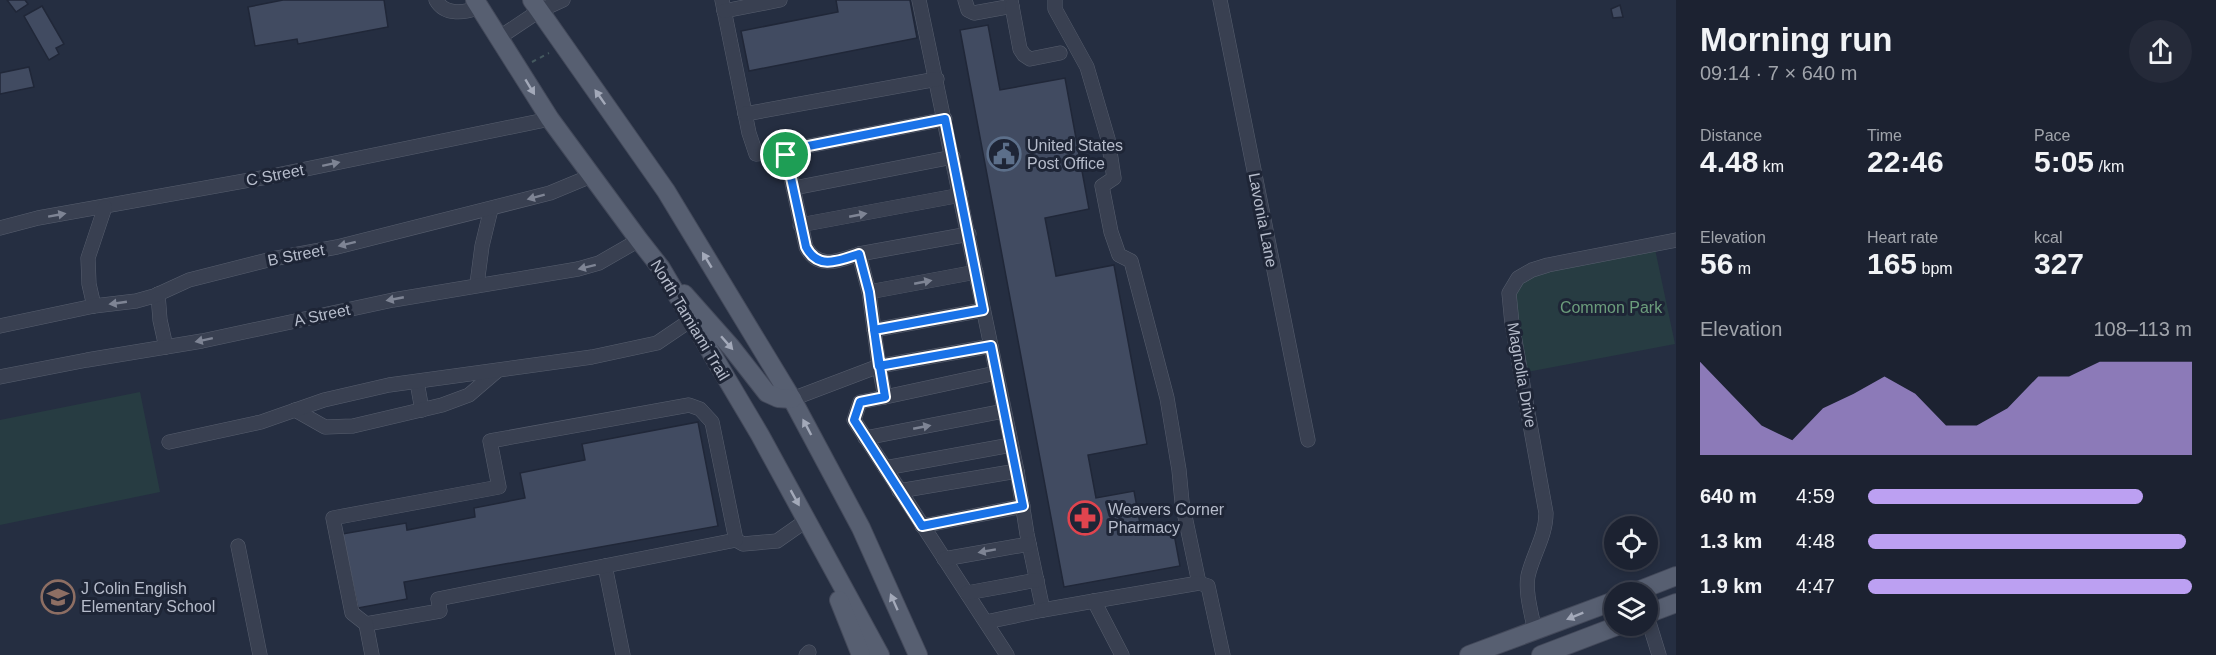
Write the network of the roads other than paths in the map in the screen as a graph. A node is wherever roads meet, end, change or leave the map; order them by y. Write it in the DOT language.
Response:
graph roads {
  1 [pos="563,0"];
  2 [pos="780,0"];
  3 [pos="919,0"];
  4 [pos="965,0"];
  5 [pos="1055,0"];
  6 [pos="1220,0"];
  7 [pos="438,3"];
  8 [pos="1012,3"];
  9 [pos="478,4"];
  10 [pos="536,6"];
  11 [pos="723,6"];
  12 [pos="500,38"];
  13 [pos="1060,53"];
  14 [pos="937,79"];
  15 [pos="746,114"];
  16 [pos="549,118"];
  17 [pos="945,119"];
  18 [pos="778,152"];
  19 [pos="953,157"];
  20 [pos="591,176"];
  21 [pos="794,188"];
  22 [pos="961,195"];
  23 [pos="105,207"];
  24 [pos="491,209"];
  25 [pos="800,225"];
  26 [pos="0,228"];
  27 [pos="969,234"];
  28 [pos="639,240"];
  29 [pos="1676,240"];
  30 [pos="859,254"];
  31 [pos="661,268"];
  32 [pos="976,273"];
  33 [pos="477,284"];
  34 [pos="869,292"];
  35 [pos="158,294"];
  36 [pos="94,306"];
  37 [pos="983,310"];
  38 [pos="691,320"];
  39 [pos="0,326"];
  40 [pos="874,330"];
  41 [pos="991,346"];
  42 [pos="166,347"];
  43 [pos="879,366"];
  44 [pos="496,371"];
  45 [pos="996,373"];
  46 [pos="0,377"];
  47 [pos="417,382"];
  48 [pos="885,397"];
  49 [pos="792,399"];
  50 [pos="295,410"];
  51 [pos="422,410"];
  52 [pos="1004,411"];
  53 [pos="865,438"];
  54 [pos="1308,440"];
  55 [pos="169,442"];
  56 [pos="1011,445"];
  57 [pos="885,468"];
  58 [pos="1017,471"];
  59 [pos="899,491"];
  60 [pos="1023,506"];
  61 [pos="807,520"];
  62 [pos="922,526"];
  63 [pos="736,540"];
  64 [pos="1029,544"];
  65 [pos="238,546"];
  66 [pos="944,559"];
  67 [pos="605,566"];
  68 [pos="1676,576"];
  69 [pos="1037,580"];
  70 [pos="1199,583"];
  71 [pos="1658,583"];
  72 [pos="967,592"];
  73 [pos="1094,601"];
  74 [pos="1674,601"];
  75 [pos="1604,605"];
  76 [pos="1658,609"];
  77 [pos="1043,610"];
  78 [pos="986,622"];
  79 [pos="366,624"];
  80 [pos="1604,631"];
  81 [pos="1535,632"];
  82 [pos="1653,636"];
  83 [pos="260,655"];
  84 [pos="372,655"];
  85 [pos="623,655"];
  86 [pos="861,655"];
  87 [pos="880,655"];
  88 [pos="918,655"];
  89 [pos="1007,655"];
  90 [pos="1122,655"];
  91 [pos="1223,655"];
  92 [pos="1469,655"];
  93 [pos="1541,655"];
  94 [pos="1659,655"];
  1 -- 10 [label="street"];
  2 -- 11 [label="street"];
  3 -- 14 [label="street"];
  4 -- 8 [label="street"];
  5 -- 70 [label="street"];
  6 -- 54 [label="street, Lavonia Lane"];
  7 -- 9 [label="street"];
  8 -- 13 [label="street"];
  9 -- 12 [label="main road, North Tamiami Trail"];
  10 -- 12 [label="street"];
  49 -- 10 [label="main road, one-way"];
  11 -- 15 [label="street"];
  12 -- 16 [label="main road, North Tamiami Trail, one-way"];
  14 -- 15 [label="street"];
  14 -- 17 [label="street"];
  15 -- 18 [label="street"];
  16 -- 20 [label="main road, North Tamiami Trail"];
  23 -- 16 [label="street, C Street, one-way"];
  17 -- 18 [label="street"];
  17 -- 19 [label="street"];
  18 -- 21 [label="street"];
  19 -- 21 [label="street"];
  19 -- 22 [label="street"];
  20 -- 24 [label="street, B Street, one-way"];
  20 -- 28 [label="main road, North Tamiami Trail"];
  21 -- 25 [label="street"];
  25 -- 22 [label="street, one-way"];
  22 -- 27 [label="street"];
  26 -- 23 [label="street, C Street, one-way"];
  23 -- 36 [label="street"];
  24 -- 33 [label="street"];
  24 -- 35 [label="street, B Street, one-way"];
  25 -- 30 [label="street"];
  27 -- 30 [label="street"];
  27 -- 32 [label="street"];
  28 -- 31 [label="main road, North Tamiami Trail"];
  28 -- 33 [label="street, A Street, one-way"];
  29 -- 81 [label="street, Magnolia Drive"];
  30 -- 34 [label="street"];
  31 -- 38 [label="main road, North Tamiami Trail"];
  31 -- 49 [label="main road, one-way"];
  34 -- 32 [label="street, one-way"];
  32 -- 37 [label="street"];
  33 -- 42 [label="street, A Street, one-way"];
  34 -- 40 [label="street"];
  35 -- 36 [label="street, B Street, one-way"];
  35 -- 42 [label="street"];
  36 -- 39 [label="street, B Street"];
  37 -- 40 [label="street"];
  37 -- 41 [label="street"];
  38 -- 44 [label="street"];
  38 -- 61 [label="main road, North Tamiami Trail, one-way"];
  40 -- 43 [label="street"];
  41 -- 43 [label="street"];
  41 -- 45 [label="street"];
  42 -- 46 [label="street, A Street"];
  43 -- 48 [label="street"];
  43 -- 49 [label="street"];
  44 -- 47 [label="street"];
  44 -- 51 [label="street"];
  45 -- 48 [label="street"];
  45 -- 52 [label="street"];
  47 -- 50 [label="street"];
  47 -- 51 [label="street"];
  48 -- 53 [label="street"];
  88 -- 49 [label="main road, one-way"];
  50 -- 51 [label="street"];
  50 -- 55 [label="street"];
  53 -- 52 [label="street, one-way"];
  52 -- 56 [label="street"];
  53 -- 57 [label="street"];
  56 -- 57 [label="street"];
  56 -- 58 [label="street"];
  57 -- 59 [label="street"];
  58 -- 59 [label="street"];
  58 -- 60 [label="street"];
  59 -- 62 [label="street"];
  60 -- 62 [label="street"];
  60 -- 64 [label="street"];
  61 -- 63 [label="street"];
  61 -- 86 [label="main road"];
  61 -- 87 [label="main road, North Tamiami Trail"];
  62 -- 66 [label="street"];
  63 -- 67 [label="street"];
  63 -- 79 [label="street"];
  64 -- 66 [label="street, one-way"];
  64 -- 69 [label="street"];
  65 -- 83 [label="street"];
  66 -- 72 [label="street"];
  67 -- 79 [label="street"];
  67 -- 85 [label="street"];
  68 -- 71 [label="main road"];
  69 -- 72 [label="street"];
  69 -- 77 [label="street"];
  70 -- 73 [label="street"];
  70 -- 91 [label="street"];
  72 -- 78 [label="street"];
  73 -- 77 [label="street"];
  73 -- 90 [label="street"];
  74 -- 76 [label="main road"];
  75 -- 81 [label="main road, one-way"];
  77 -- 78 [label="street"];
  78 -- 89 [label="street"];
  79 -- 84 [label="street"];
  80 -- 93 [label="main road"];
  81 -- 92 [label="main road"];
  82 -- 94 [label="street"];
}
